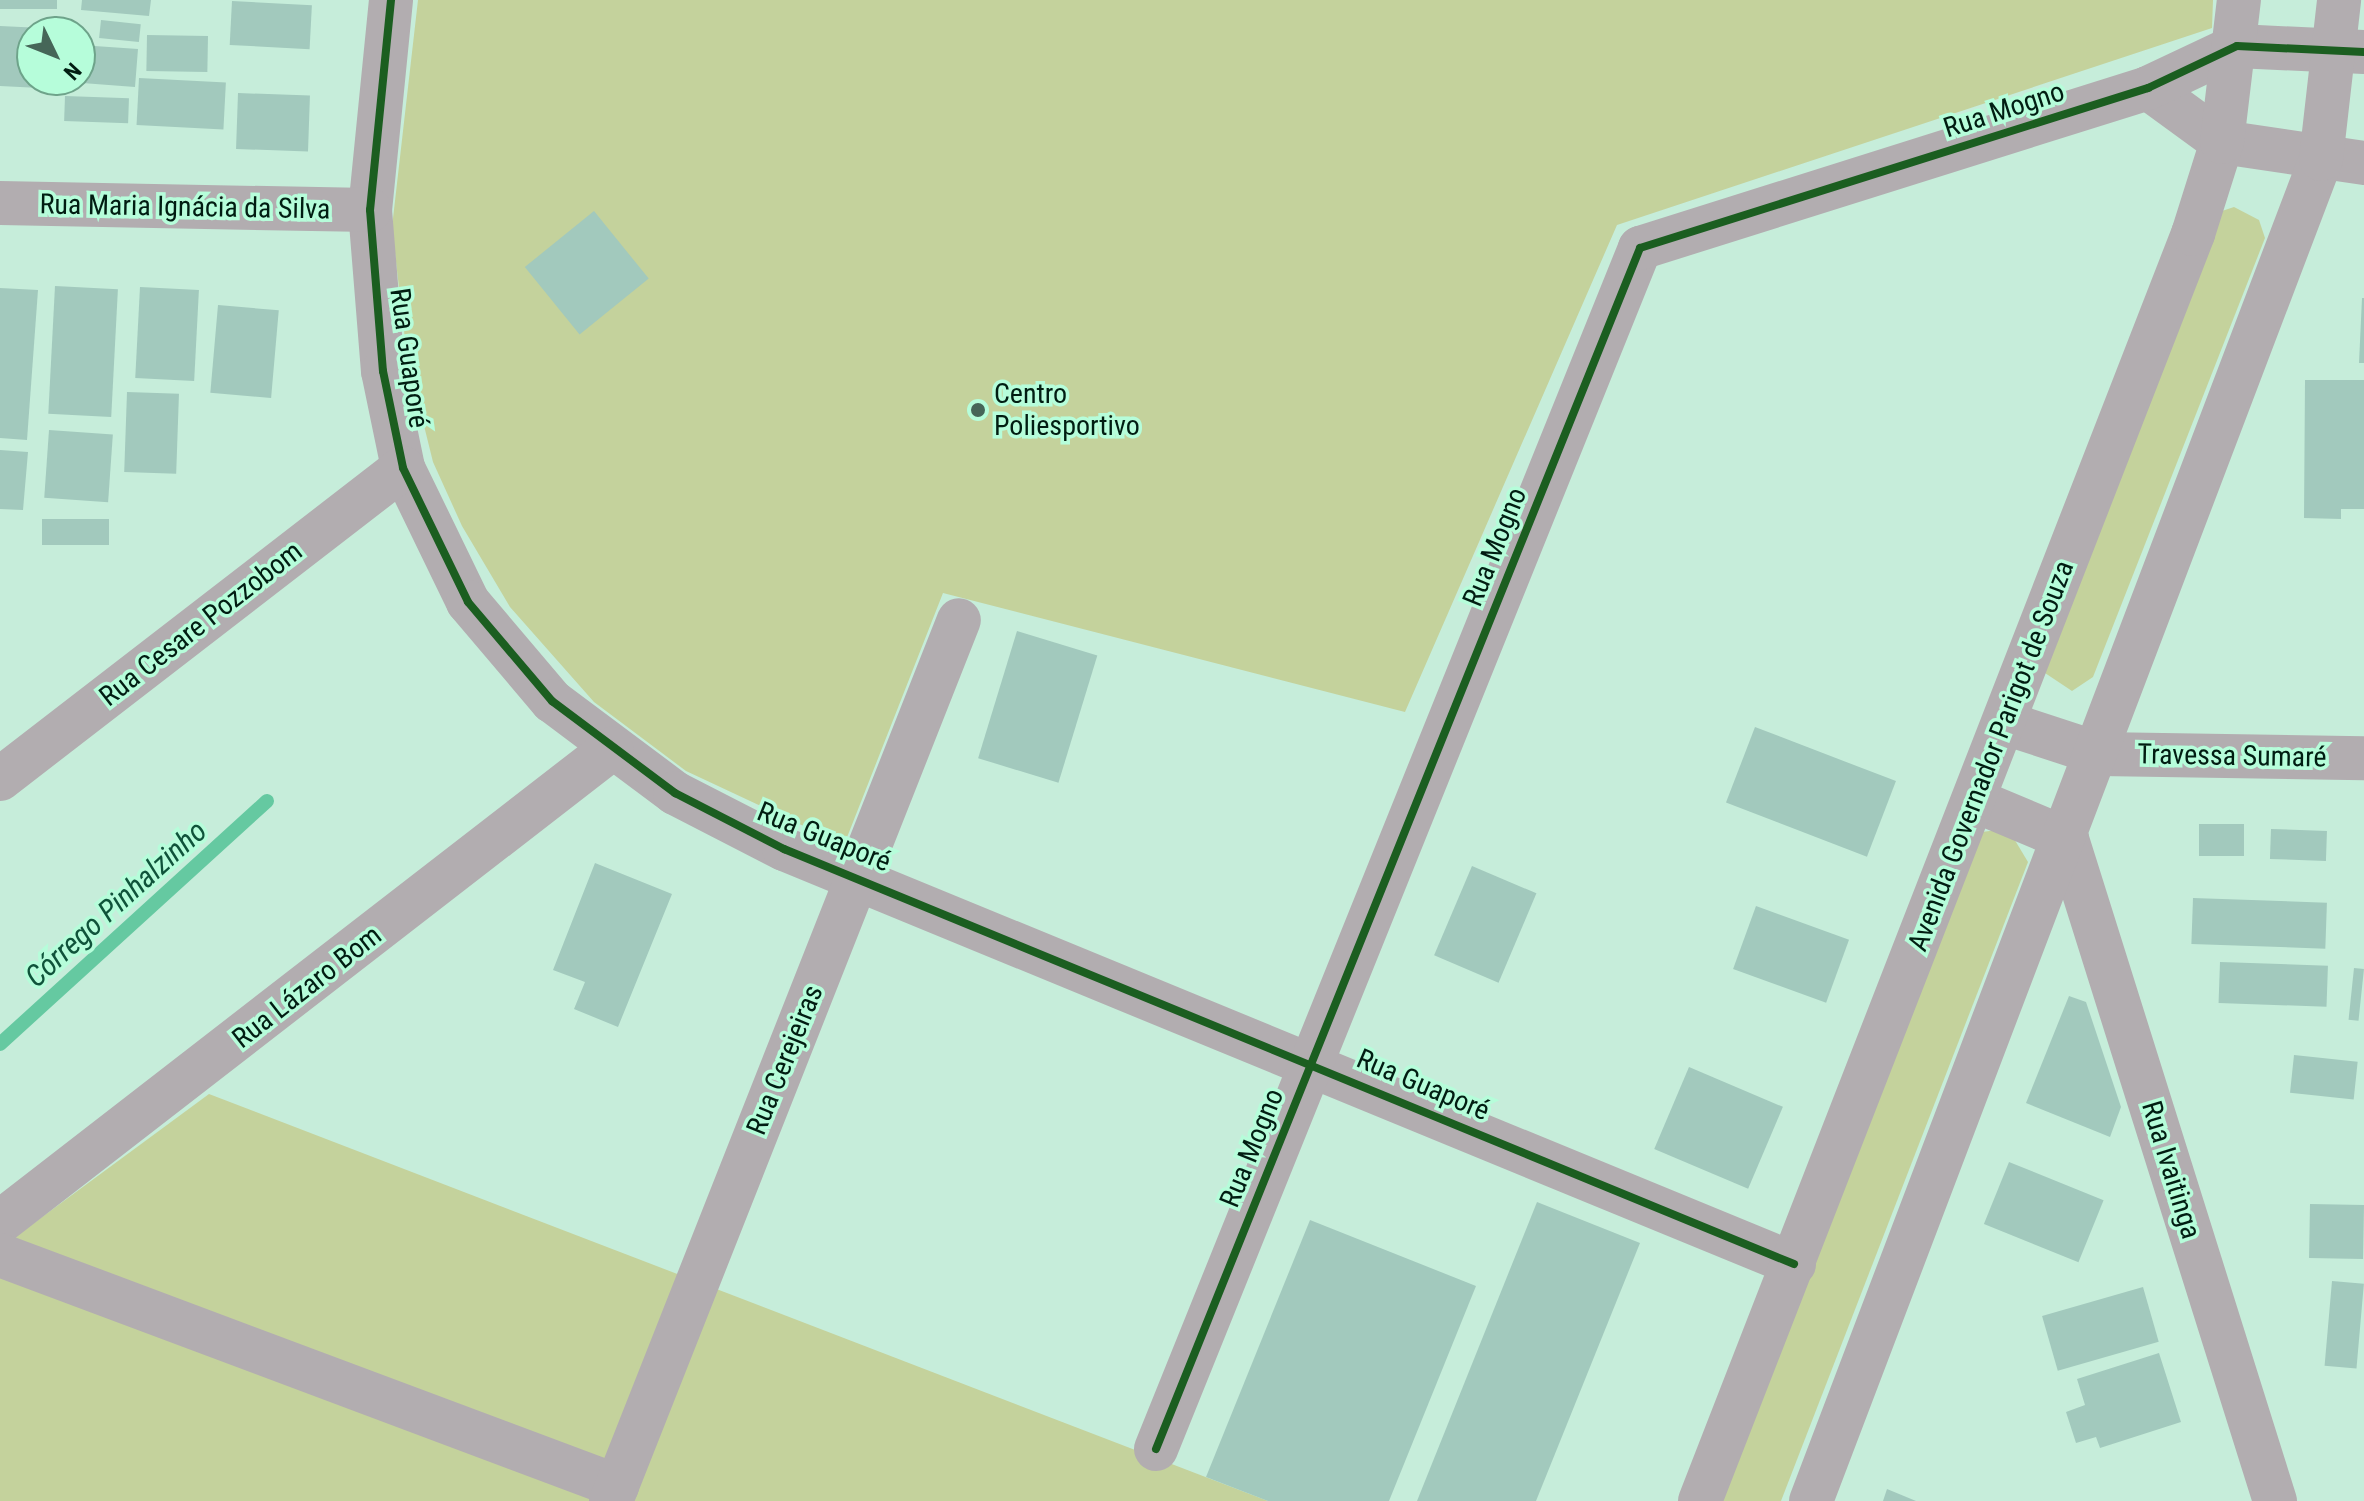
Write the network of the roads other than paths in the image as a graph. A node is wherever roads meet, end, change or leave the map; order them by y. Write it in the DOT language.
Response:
graph roads {
  1 [pos="391,0"];
  2 [pos="2239,0"];
  3 [pos="2339,0"];
  4 [pos="2237,46"];
  5 [pos="2350,51"];
  6 [pos="2148,88"];
  7 [pos="2222,142"];
  8 [pos="2321,159"];
  9 [pos="2364,163"];
  10 [pos="0,203"];
  11 [pos="370,210"];
  12 [pos="403,468"];
  13 [pos="959,620"];
  14 [pos="2005,723"];
  15 [pos="611,749"];
  16 [pos="2100,754"];
  17 [pos="2364,758"];
  18 [pos="0,779"];
  19 [pos="1974,800"];
  20 [pos="2067,839"];
  21 [pos="858,875"];
  22 [pos="1309,1062"];
  23 [pos="0,1222"];
  24 [pos="0,1255"];
  25 [pos="1794,1264"];
  26 [pos="1156,1449"];
  27 [pos="614,1494"];
  28 [pos="1700,1501"];
  29 [pos="1811,1501"];
  30 [pos="2275,1501"];
  1 -- 11 [label="street, Rua Guaporé"];
  2 -- 4 [label="street, Avenida Governador Parigot de Souza"];
  3 -- 5 [label="street"];
  4 -- 5 [label="street"];
  4 -- 6 [label="street, Rua Mogno"];
  4 -- 7 [label="street, Avenida Governador Parigot de Souza"];
  5 -- 8 [label="street"];
  6 -- 7 [label="street"];
  6 -- 22 [label="street, Rua Mogno"];
  7 -- 8 [label="street"];
  7 -- 14 [label="street, Avenida Governador Parigot de Souza"];
  8 -- 9 [label="street"];
  8 -- 16 [label="street"];
  10 -- 11 [label="street, Rua Maria Ignácia da Silva"];
  11 -- 12 [label="street, Rua Guaporé"];
  12 -- 15 [label="street, Rua Guaporé"];
  12 -- 18 [label="street, Rua Cesare Pozzobom"];
  13 -- 21 [label="street, Rua Cerejeiras"];
  14 -- 16 [label="street, Travessa Sumaré"];
  14 -- 19 [label="street, Avenida Governador Parigot de Souza"];
  15 -- 21 [label="street, Rua Guaporé"];
  15 -- 23 [label="street, Rua Lázaro Bom"];
  16 -- 17 [label="street, Travessa Sumaré"];
  16 -- 20 [label="street"];
  19 -- 20 [label="street"];
  19 -- 25 [label="street, Avenida Governador Parigot de Souza"];
  20 -- 29 [label="street"];
  20 -- 30 [label="street, Rua Ivaitinga"];
  21 -- 22 [label="street, Rua Guaporé"];
  21 -- 27 [label="street, Rua Cerejeiras"];
  22 -- 25 [label="street, Rua Guaporé"];
  22 -- 26 [label="street, Rua Mogno"];
  24 -- 27 [label="street"];
  25 -- 28 [label="street, Avenida Governador Parigot de Souza"];
}
